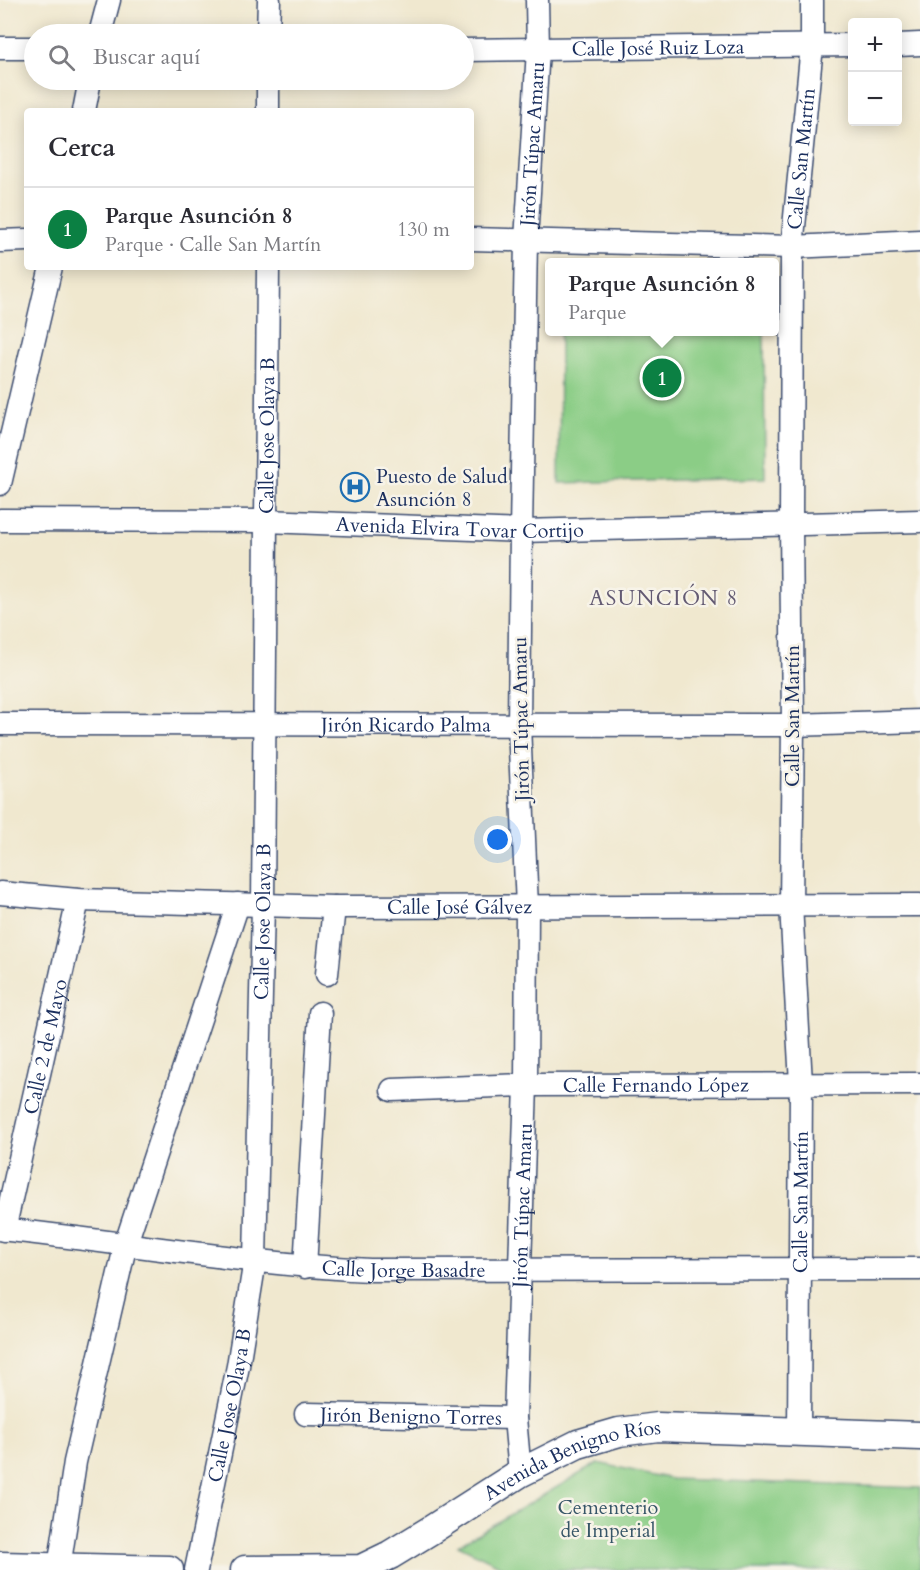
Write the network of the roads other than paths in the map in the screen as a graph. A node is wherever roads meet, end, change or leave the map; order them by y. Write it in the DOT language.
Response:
graph roads {
  1 [pos="109,0"];
  2 [pos="269,0"];
  3 [pos="537,0"];
  4 [pos="812,0"];
  5 [pos="103,24"];
  6 [pos="268,24"];
  7 [pos="920,44"];
  8 [pos="848,45"];
  9 [pos="902,45"];
  10 [pos="812,46"];
  11 [pos="0,48"];
  12 [pos="24,48"];
  13 [pos="474,50"];
  14 [pos="537,50"];
  15 [pos="88,90"];
  16 [pos="268,90"];
  17 [pos="85,108"];
  18 [pos="268,108"];
  19 [pos="474,239"];
  20 [pos="24,240"];
  21 [pos="526,240"];
  22 [pos="0,241"];
  23 [pos="920,241"];
  24 [pos="792,247"];
  25 [pos="50,270"];
  26 [pos="268,270"];
  27 [pos="0,484"];
  28 [pos="0,520"];
  29 [pos="266,521"];
  30 [pos="920,521"];
  31 [pos="791,526"];
  32 [pos="521,531"];
  33 [pos="920,722"];
  34 [pos="0,724"];
  35 [pos="264,724"];
  36 [pos="519,725"];
  37 [pos="793,725"];
  38 [pos="0,894"];
  39 [pos="78,900"];
  40 [pos="238,904"];
  41 [pos="263,905"];
  42 [pos="790,905"];
  43 [pos="920,905"];
  44 [pos="334,907"];
  45 [pos="527,907"];
  46 [pos="327,974"];
  47 [pos="320,1013"];
  48 [pos="801,1083"];
  49 [pos="920,1084"];
  50 [pos="526,1085"];
  51 [pos="392,1090"];
  52 [pos="2,1229"];
  53 [pos="126,1243"];
  54 [pos="255,1260"];
  55 [pos="305,1267"];
  56 [pos="799,1268"];
  57 [pos="920,1269"];
  58 [pos="520,1270"];
  59 [pos="306,1414"];
  60 [pos="514,1419"];
  61 [pos="799,1433"];
  62 [pos="920,1436"];
  63 [pos="520,1473"];
  64 [pos="0,1566"];
  65 [pos="59,1568"];
  66 [pos="169,1570"];
  67 [pos="196,1570"];
  68 [pos="245,1570"];
  1 -- 5 [label="street"];
  2 -- 6 [label="street"];
  3 -- 14 [label="street, Jirón Túpac Amaru"];
  4 -- 10 [label="street, Calle San Martín"];
  7 -- 9 [label="street"];
  8 -- 10 [label="street, Calle José Ruiz Loza"];
  10 -- 14 [label="street, Calle José Ruiz Loza"];
  10 -- 24 [label="street, Calle San Martín"];
  11 -- 12 [label="street"];
  13 -- 14 [label="street, Calle José Ruiz Loza"];
  14 -- 21 [label="street, Jirón Túpac Amaru"];
  15 -- 17 [label="street"];
  16 -- 18 [label="street"];
  19 -- 21 [label="street"];
  20 -- 22 [label="street"];
  21 -- 24 [label="street"];
  21 -- 32 [label="street, Jirón Túpac Amaru"];
  23 -- 24 [label="street"];
  24 -- 31 [label="street, Calle San Martín"];
  25 -- 27 [label="street"];
  26 -- 29 [label="street, Calle Jose Olaya B"];
  28 -- 29 [label="street, Avenida Elvira Tovar Cortijo"];
  29 -- 32 [label="street, Avenida Elvira Tovar Cortijo"];
  29 -- 35 [label="street, Calle Jose Olaya B"];
  30 -- 31 [label="street, Avenida Elvira Tovar Cortijo"];
  31 -- 32 [label="street, Avenida Elvira Tovar Cortijo"];
  31 -- 37 [label="street, Calle San Martín"];
  32 -- 36 [label="street, Jirón Túpac Amaru"];
  33 -- 37 [label="street, Jirón Ricardo Palma"];
  34 -- 35 [label="street, Jirón Ricardo Palma"];
  35 -- 36 [label="street, Jirón Ricardo Palma"];
  35 -- 41 [label="street, Calle Jose Olaya B"];
  36 -- 37 [label="street, Jirón Ricardo Palma"];
  36 -- 45 [label="street, Jirón Túpac Amaru"];
  37 -- 42 [label="street, Calle San Martín"];
  38 -- 39 [label="street, Calle José Gálvez"];
  39 -- 40 [label="street, Calle José Gálvez"];
  39 -- 52 [label="street, Calle 2 de Mayo"];
  40 -- 41 [label="street, Calle José Gálvez"];
  40 -- 53 [label="street"];
  41 -- 44 [label="street, Calle José Gálvez"];
  41 -- 54 [label="street, Calle Jose Olaya B"];
  42 -- 43 [label="street, Calle José Gálvez"];
  42 -- 45 [label="street, Calle José Gálvez"];
  42 -- 48 [label="street, Calle San Martín"];
  44 -- 45 [label="street, Calle José Gálvez"];
  44 -- 46 [label="street"];
  45 -- 50 [label="street, Jirón Túpac Amaru"];
  47 -- 55 [label="street"];
  48 -- 49 [label="street, Calle Fernando López"];
  48 -- 50 [label="street, Calle Fernando López"];
  48 -- 56 [label="street, Calle San Martín"];
  50 -- 51 [label="street, Calle Fernando López"];
  50 -- 58 [label="street, Jirón Túpac Amaru"];
  52 -- 53 [label="street, Calle Jorge Basadre"];
  53 -- 54 [label="street, Calle Jorge Basadre"];
  53 -- 65 [label="street"];
  54 -- 55 [label="street, Calle Jorge Basadre"];
  54 -- 67 [label="street, Calle Jose Olaya B"];
  55 -- 58 [label="street, Calle Jorge Basadre"];
  56 -- 57 [label="street, Calle Jorge Basadre"];
  56 -- 58 [label="street, Calle Jorge Basadre"];
  56 -- 61 [label="street, Calle San Martín"];
  58 -- 60 [label="street, Jirón Túpac Amaru"];
  59 -- 60 [label="street, Jirón Benigno Torres"];
  60 -- 63 [label="street, Jirón Túpac Amaru"];
  61 -- 62 [label="street, Avenida Benigno Ríos"];
  61 -- 63 [label="street, Avenida Benigno Ríos"];
  63 -- 68 [label="street, Avenida Benigno Ríos"];
  64 -- 65 [label="street"];
  65 -- 66 [label="street"];
}
